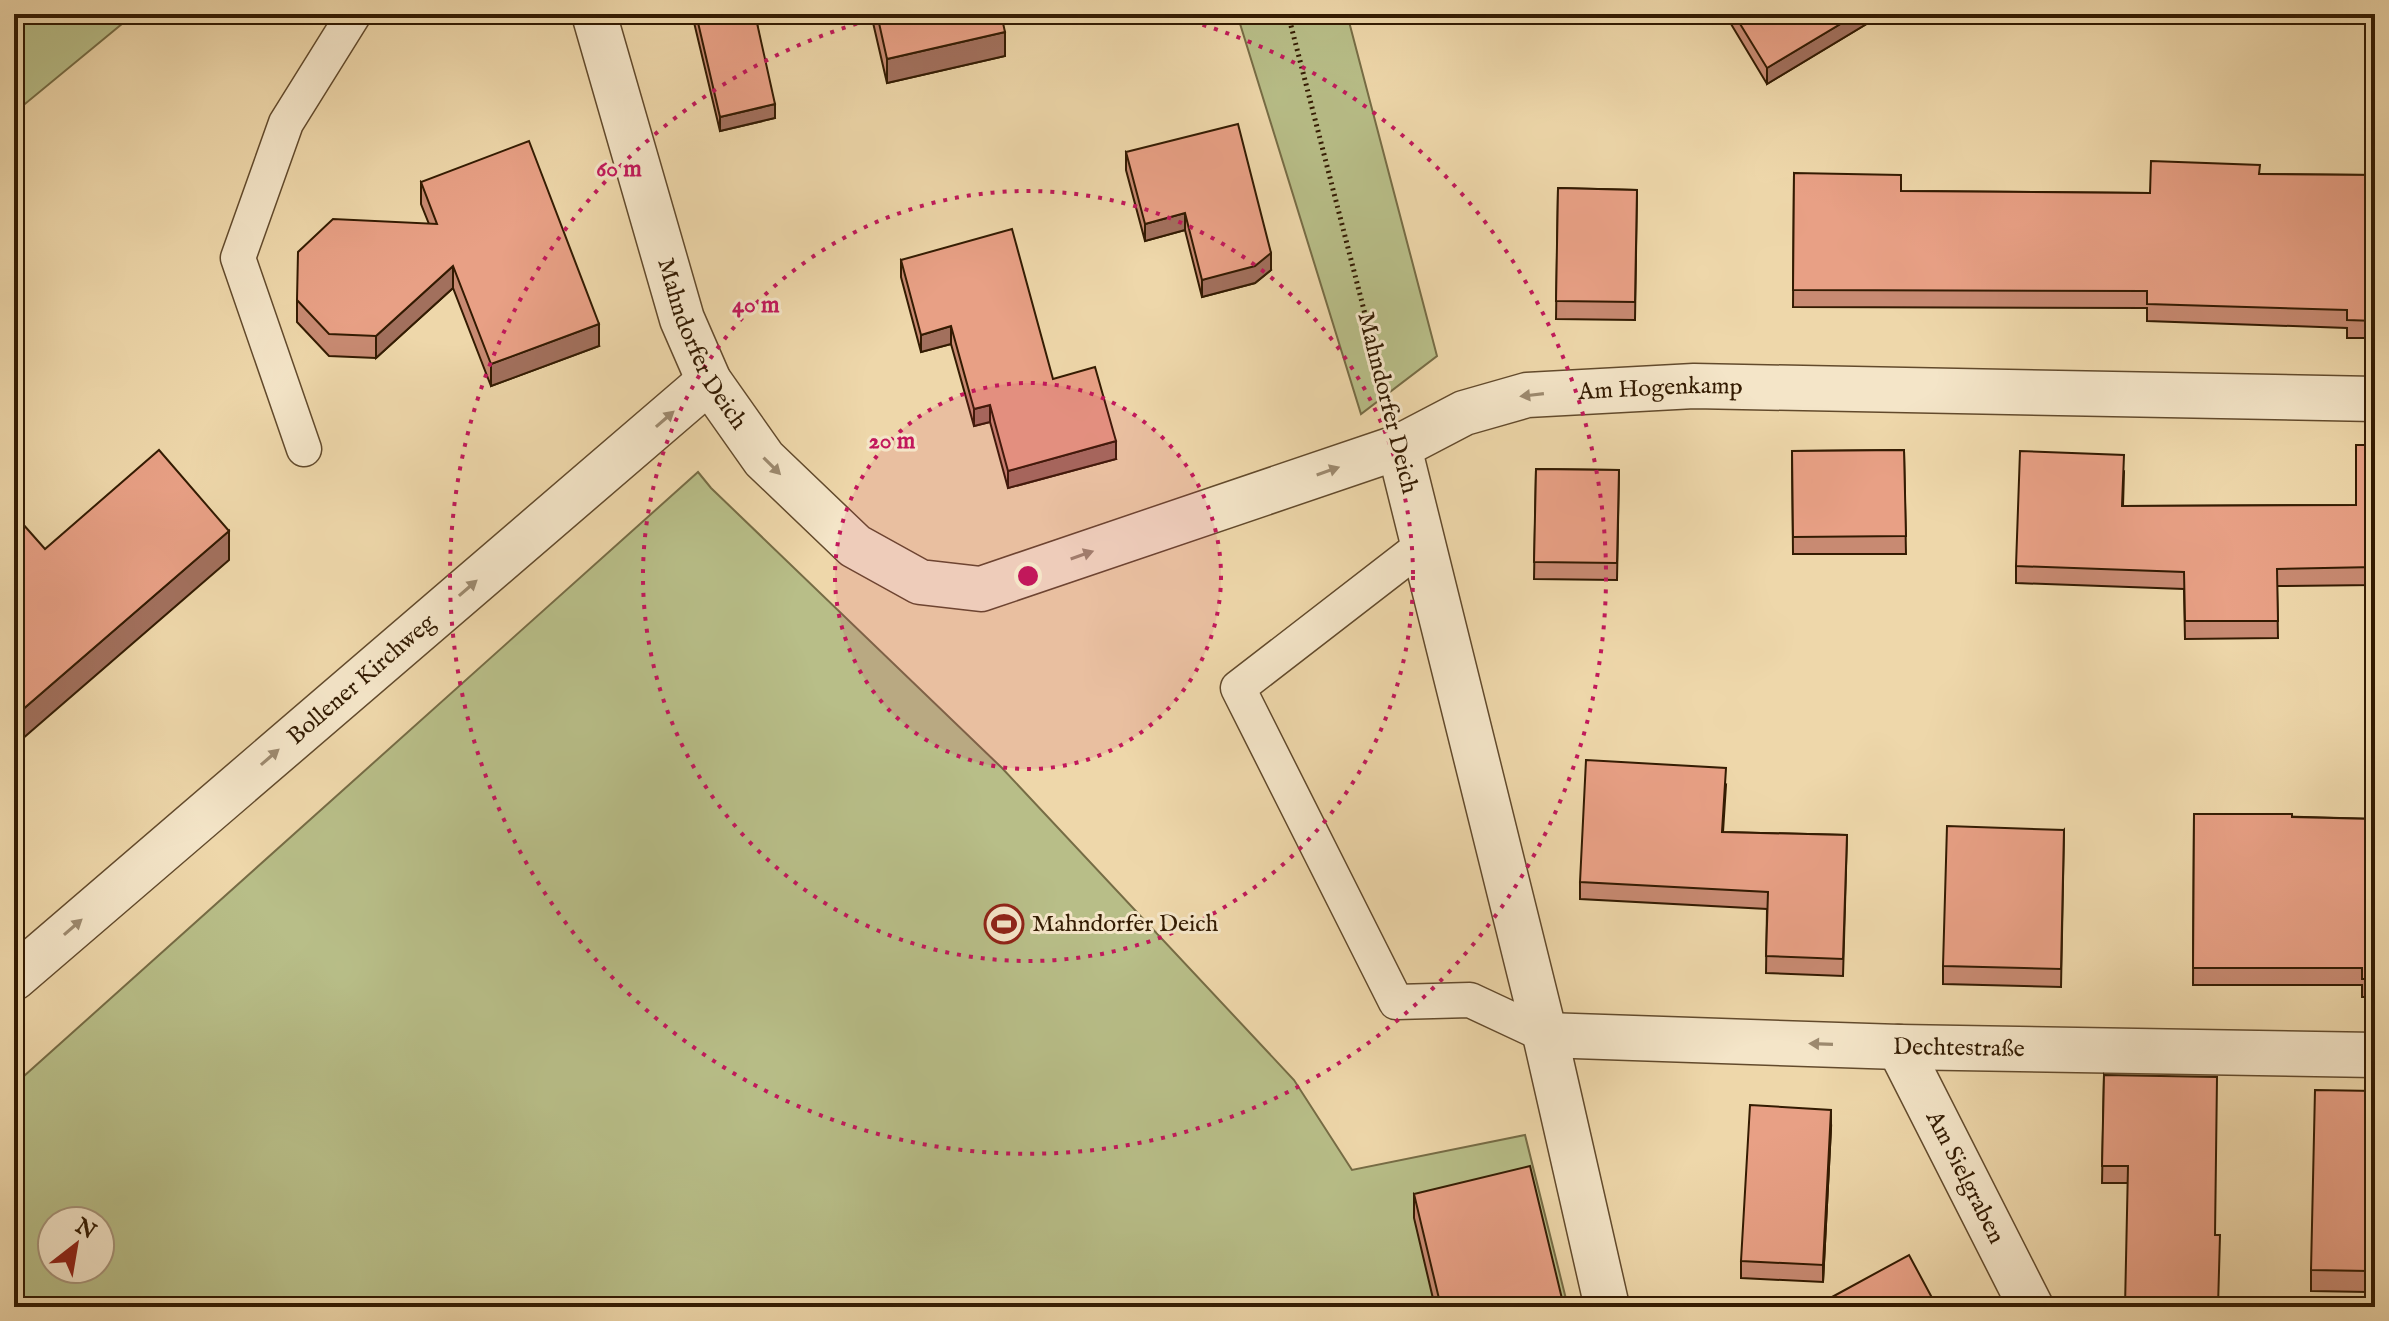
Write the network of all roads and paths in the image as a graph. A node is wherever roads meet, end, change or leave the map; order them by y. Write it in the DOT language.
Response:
graph roads {
  1 [pos="354,14"];
  2 [pos="594,14"];
  3 [pos="1288,14"];
  4 [pos="709,381"];
  5 [pos="2375,399"];
  6 [pos="1399,447"];
  7 [pos="304,449"];
  8 [pos="1423,545"];
  9 [pos="981,589"];
  10 [pos="14,978"];
  11 [pos="1545,1035"];
  12 [pos="1899,1047"];
  13 [pos="2375,1055"];
  14 [pos="1607,1307"];
  15 [pos="2031,1307"];
  1 -- 7 [label="lane"];
  2 -- 4 [label="street, Mahndorfer Deich"];
  3 -- 6 [label="path, Mahndorfer Deich"];
  4 -- 9 [label="street, Mahndorfer Deich, one-way"];
  10 -- 4 [label="street, Bollener Kirchweg, one-way"];
  5 -- 6 [label="street, Am Hogenkamp, one-way"];
  6 -- 8 [label="street, Mahndorfer Deich"];
  9 -- 6 [label="street, Am Hogenkamp, one-way"];
  8 -- 11 [label="street, Mahndorfer Deich"];
  8 -- 11 [label="lane"];
  12 -- 11 [label="street, Dechtestraße, one-way"];
  11 -- 14 [label="street, Mahndorfer Deich"];
  12 -- 13 [label="street, Dechtestraße"];
  12 -- 15 [label="street, Am Sielgraben"];
}
